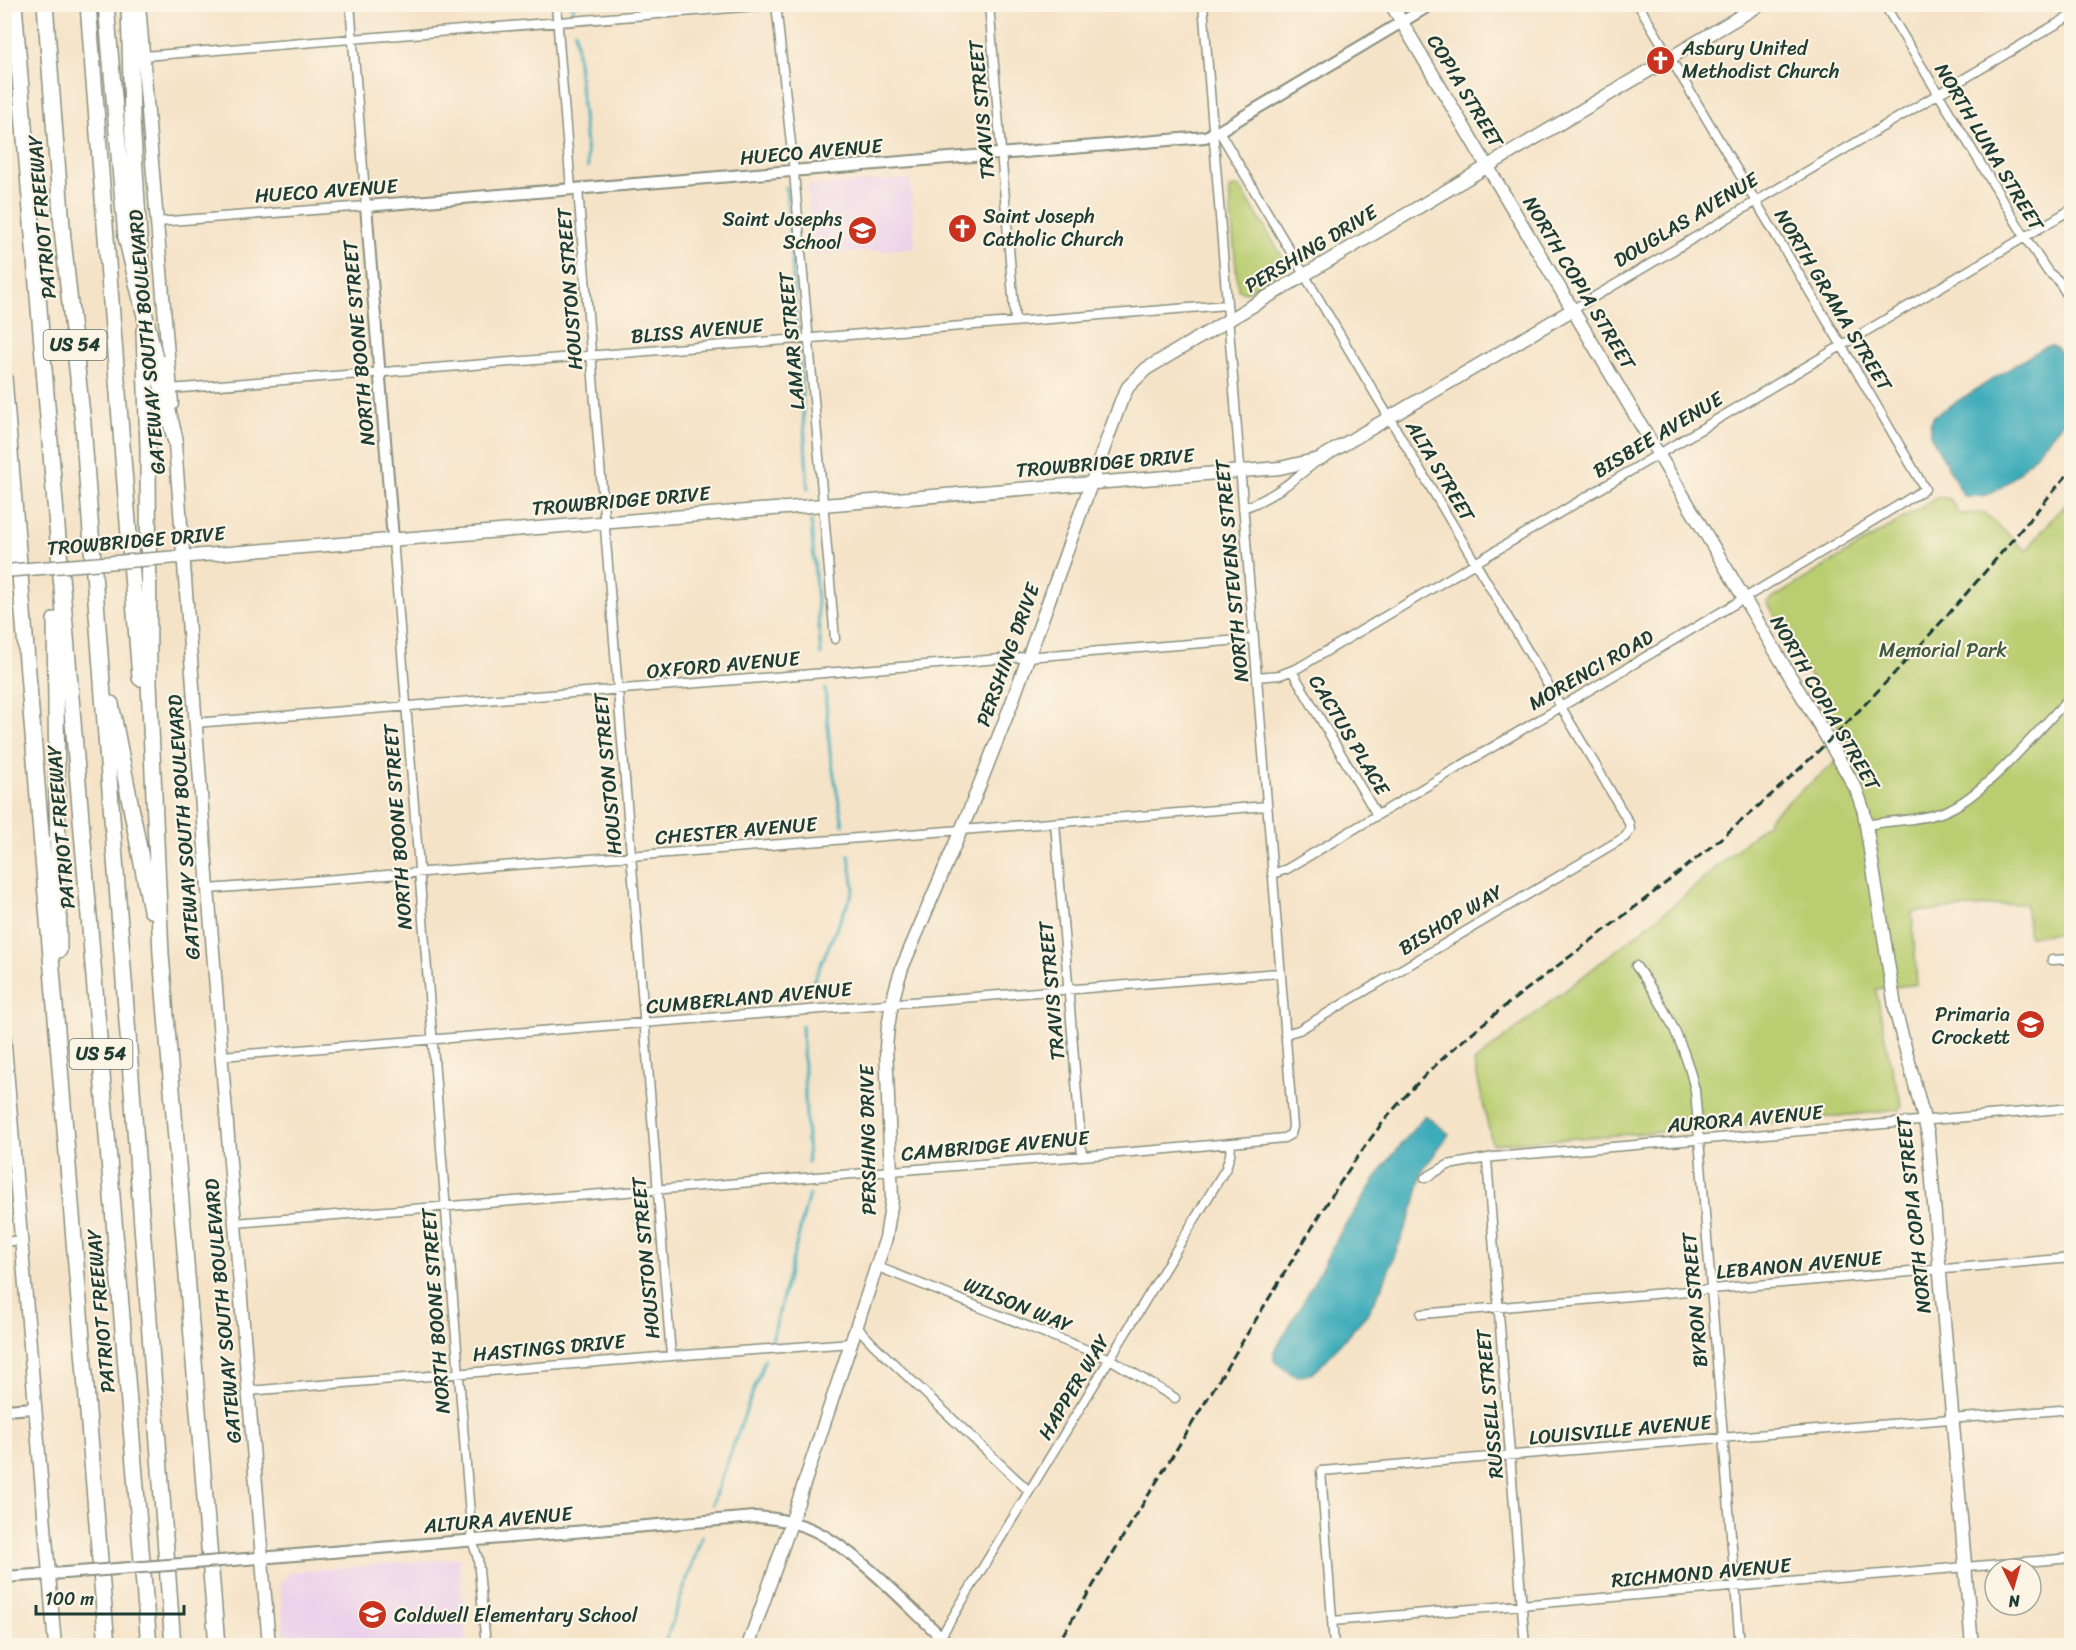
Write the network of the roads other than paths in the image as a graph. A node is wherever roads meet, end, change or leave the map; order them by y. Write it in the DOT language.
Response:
graph roads {
  1 [pos="14,4"];
  2 [pos="45,4"];
  3 [pos="88,4"];
  4 [pos="106,4"];
  5 [pos="129,4"];
  6 [pos="139,4"];
  7 [pos="350,4"];
  8 [pos="556,4"];
  9 [pos="781,4"];
  10 [pos="989,4"];
  11 [pos="1203,4"];
  12 [pos="1391,4"];
  13 [pos="1432,4"];
  14 [pos="1638,4"];
  15 [pos="1761,4"];
  16 [pos="1884,4"];
  17 [pos="776,5"];
  18 [pos="2072,15"];
  19 [pos="557,22"];
  20 [pos="1401,23"];
  21 [pos="353,38"];
  22 [pos="144,56"];
  23 [pos="1670,59"];
  24 [pos="1937,94"];
  25 [pos="1216,133"];
  26 [pos="1002,155"];
  27 [pos="1488,167"];
  28 [pos="794,172"];
  29 [pos="575,189"];
  30 [pos="1755,202"];
  31 [pos="366,206"];
  32 [pos="2072,209"];
  33 [pos="157,222"];
  34 [pos="2025,237"];
  35 [pos="1304,275"];
  36 [pos="2072,303"];
  37 [pos="1227,305"];
  38 [pos="1572,310"];
  39 [pos="1016,321"];
  40 [pos="1228,321"];
  41 [pos="808,338"];
  42 [pos="1842,346"];
  43 [pos="591,356"];
  44 [pos="379,373"];
  45 [pos="4,378"];
  46 [pos="170,389"];
  47 [pos="1390,418"];
  48 [pos="175,439"];
  49 [pos="1657,455"];
  50 [pos="1319,459"];
  51 [pos="52,462"];
  52 [pos="1240,471"];
  53 [pos="1092,483"];
  54 [pos="1925,489"];
  55 [pos="822,505"];
  56 [pos="1243,508"];
  57 [pos="4,520"];
  58 [pos="604,522"];
  59 [pos="393,539"];
  60 [pos="184,557"];
  61 [pos="1475,563"];
  62 [pos="4,571"];
  63 [pos="1744,600"];
  64 [pos="23,618"];
  65 [pos="835,639"];
  66 [pos="1254,639"];
  67 [pos="1028,657"];
  68 [pos="1292,671"];
  69 [pos="1257,677"];
  70 [pos="102,686"];
  71 [pos="618,690"];
  72 [pos="2072,695"];
  73 [pos="406,706"];
  74 [pos="1560,707"];
  75 [pos="195,723"];
  76 [pos="1267,806"];
  77 [pos="1377,814"];
  78 [pos="1055,823"];
  79 [pos="1867,825"];
  80 [pos="961,829"];
  81 [pos="1630,830"];
  82 [pos="155,833"];
  83 [pos="631,856"];
  84 [pos="419,873"];
  85 [pos="1272,874"];
  86 [pos="208,889"];
  87 [pos="161,954"];
  88 [pos="2072,958"];
  89 [pos="2052,960"];
  90 [pos="1636,966"];
  91 [pos="1280,973"];
  92 [pos="52,982"];
  93 [pos="1068,989"];
  94 [pos="892,1003"];
  95 [pos="644,1023"];
  96 [pos="4,1034"];
  97 [pos="1285,1034"];
  98 [pos="432,1040"];
  99 [pos="221,1056"];
  100 [pos="6,1074"];
  101 [pos="2072,1108"];
  102 [pos="1926,1120"];
  103 [pos="1291,1134"];
  104 [pos="1699,1139"];
  105 [pos="1231,1143"];
  106 [pos="1082,1156"];
  107 [pos="1486,1160"];
  108 [pos="892,1171"];
  109 [pos="1425,1178"];
  110 [pos="657,1189"];
  111 [pos="446,1206"];
  112 [pos="235,1223"];
  113 [pos="21,1240"];
  114 [pos="4,1242"];
  115 [pos="2072,1258"];
  116 [pos="878,1267"];
  117 [pos="1941,1270"];
  118 [pos="1712,1289"];
  119 [pos="1498,1307"];
  120 [pos="1421,1314"];
  121 [pos="857,1327"];
  122 [pos="852,1343"];
  123 [pos="671,1356"];
  124 [pos="1110,1359"];
  125 [pos="459,1374"];
  126 [pos="248,1390"];
  127 [pos="1175,1398"];
  128 [pos="34,1408"];
  129 [pos="2072,1409"];
  130 [pos="4,1410"];
  131 [pos="1953,1419"];
  132 [pos="1724,1438"];
  133 [pos="1510,1455"];
  134 [pos="1029,1491"];
  135 [pos="791,1523"];
  136 [pos="472,1540"];
  137 [pos="262,1557"];
  138 [pos="2072,1558"];
  139 [pos="1965,1567"];
  140 [pos="50,1574"];
  141 [pos="4,1577"];
  142 [pos="1736,1587"];
  143 [pos="1522,1605"];
  144 [pos="1332,1621"];
  145 [pos="938,1641"];
  146 [pos="55,1646"];
  147 [pos="107,1646"];
  148 [pos="149,1646"];
  149 [pos="173,1646"];
  150 [pos="217,1646"];
  151 [pos="269,1646"];
  152 [pos="486,1646"];
  153 [pos="748,1646"];
  154 [pos="951,1646"];
  155 [pos="1334,1646"];
  156 [pos="1526,1646"];
  157 [pos="1740,1646"];
  158 [pos="1972,1646"];
  1 -- 51 [label="highway, PATRIOT FREEWAY / US 54"];
  2 -- 70 [label="highway, PATRIOT FREEWAY / US 54"];
  3 -- 82 [label="highway"];
  4 -- 48 [label="highway, bridge"];
  5 -- 82 [label="highway"];
  6 -- 22 [label="main road, GATEWAY SOUTH BOULEVARD"];
  7 -- 21 [label="street, NORTH BOONE STREET"];
  8 -- 19 [label="street, HOUSTON STREET"];
  9 -- 17 [label="street"];
  10 -- 26 [label="street, TRAVIS STREET"];
  11 -- 25 [label="street, NORTH STEVENS STREET"];
  12 -- 20 [label="main road, COPIA STREET"];
  13 -- 20 [label="street, HUECO AVENUE"];
  14 -- 23 [label="street, NORTH GRAMA STREET"];
  15 -- 23 [label="main road, PERSHING DRIVE"];
  16 -- 24 [label="street, NORTH LUNA STREET"];
  17 -- 19 [label="street"];
  17 -- 28 [label="street, LAMAR STREET"];
  18 -- 24 [label="street, DOUGLAS AVENUE"];
  19 -- 21 [label="street"];
  19 -- 29 [label="street, HOUSTON STREET"];
  20 -- 25 [label="street, HUECO AVENUE"];
  20 -- 27 [label="main road, COPIA STREET"];
  21 -- 22 [label="street"];
  21 -- 31 [label="street, NORTH BOONE STREET"];
  22 -- 33 [label="main road, GATEWAY SOUTH BOULEVARD"];
  23 -- 27 [label="main road, PERSHING DRIVE"];
  23 -- 30 [label="street, NORTH GRAMA STREET"];
  24 -- 30 [label="street, DOUGLAS AVENUE"];
  24 -- 34 [label="street, NORTH LUNA STREET"];
  25 -- 26 [label="street, HUECO AVENUE"];
  25 -- 35 [label="street, ALTA STREET"];
  25 -- 37 [label="street, NORTH STEVENS STREET"];
  26 -- 28 [label="street, HUECO AVENUE"];
  26 -- 39 [label="street, TRAVIS STREET"];
  27 -- 35 [label="main road, PERSHING DRIVE"];
  27 -- 38 [label="main road, NORTH COPIA STREET"];
  28 -- 29 [label="street, HUECO AVENUE"];
  28 -- 41 [label="street, LAMAR STREET"];
  29 -- 31 [label="street, HUECO AVENUE"];
  29 -- 43 [label="street, HOUSTON STREET"];
  30 -- 38 [label="street, DOUGLAS AVENUE"];
  30 -- 42 [label="street, NORTH GRAMA STREET"];
  31 -- 33 [label="street, HUECO AVENUE"];
  31 -- 44 [label="street, NORTH BOONE STREET"];
  32 -- 34 [label="street, BISBEE AVENUE"];
  33 -- 46 [label="main road, GATEWAY SOUTH BOULEVARD"];
  34 -- 36 [label="street, NORTH LUNA STREET"];
  34 -- 42 [label="street, BISBEE AVENUE"];
  35 -- 40 [label="main road, PERSHING DRIVE"];
  35 -- 47 [label="street, ALTA STREET"];
  37 -- 39 [label="street, BLISS AVENUE"];
  37 -- 40 [label="street, NORTH STEVENS STREET"];
  38 -- 47 [label="main road, DOUGLAS AVENUE"];
  38 -- 49 [label="main road, NORTH COPIA STREET"];
  39 -- 41 [label="street, BLISS AVENUE"];
  40 -- 52 [label="street, NORTH STEVENS STREET"];
  40 -- 53 [label="main road, PERSHING DRIVE"];
  41 -- 43 [label="street, BLISS AVENUE"];
  41 -- 55 [label="street, LAMAR STREET"];
  42 -- 49 [label="street, BISBEE AVENUE"];
  42 -- 54 [label="street, NORTH GRAMA STREET"];
  43 -- 44 [label="street, BLISS AVENUE"];
  43 -- 58 [label="street, HOUSTON STREET"];
  44 -- 46 [label="street, BLISS AVENUE"];
  44 -- 59 [label="street, NORTH BOONE STREET"];
  45 -- 64 [label="highway"];
  46 -- 48 [label="main road, GATEWAY SOUTH BOULEVARD"];
  47 -- 50 [label="main road, DOUGLAS AVENUE"];
  47 -- 61 [label="street, ALTA STREET"];
  48 -- 60 [label="main road, GATEWAY SOUTH BOULEVARD"];
  49 -- 61 [label="street, BISBEE AVENUE"];
  49 -- 63 [label="main road, NORTH COPIA STREET"];
  50 -- 52 [label="main road, DOUGLAS AVENUE"];
  50 -- 56 [label="street, DOUGLAS AVENUE"];
  51 -- 92 [label="highway"];
  51 -- 148 [label="highway, PATRIOT FREEWAY / US 54"];
  52 -- 53 [label="main road, TROWBRIDGE DRIVE"];
  52 -- 56 [label="street, NORTH STEVENS STREET"];
  53 -- 55 [label="main road, TROWBRIDGE DRIVE"];
  53 -- 67 [label="main road, PERSHING DRIVE"];
  54 -- 63 [label="street, MORENCI ROAD"];
  55 -- 58 [label="main road, TROWBRIDGE DRIVE"];
  55 -- 65 [label="street, LAMAR STREET"];
  56 -- 66 [label="street, NORTH STEVENS STREET"];
  57 -- 64 [label="highway"];
  58 -- 59 [label="main road, TROWBRIDGE DRIVE"];
  58 -- 71 [label="street, HOUSTON STREET"];
  59 -- 60 [label="main road, TROWBRIDGE DRIVE"];
  59 -- 73 [label="street, NORTH BOONE STREET"];
  60 -- 62 [label="main road, TROWBRIDGE DRIVE, bridge"];
  60 -- 75 [label="main road, GATEWAY SOUTH BOULEVARD"];
  61 -- 68 [label="street, BISBEE AVENUE"];
  61 -- 74 [label="street, ALTA STREET"];
  63 -- 74 [label="street, MORENCI ROAD"];
  63 -- 79 [label="main road, NORTH COPIA STREET"];
  64 -- 92 [label="highway"];
  66 -- 67 [label="street, OXFORD AVENUE"];
  66 -- 69 [label="street, NORTH STEVENS STREET"];
  67 -- 71 [label="street, OXFORD AVENUE"];
  67 -- 80 [label="main road, PERSHING DRIVE"];
  68 -- 69 [label="street, BISBEE AVENUE"];
  68 -- 77 [label="street, CACTUS PLACE"];
  69 -- 76 [label="street, NORTH STEVENS STREET"];
  70 -- 87 [label="highway"];
  70 -- 149 [label="highway, PATRIOT FREEWAY / US 54"];
  71 -- 73 [label="street, OXFORD AVENUE"];
  71 -- 83 [label="street, HOUSTON STREET"];
  72 -- 79 [label="street"];
  73 -- 75 [label="street, OXFORD AVENUE"];
  73 -- 84 [label="street, NORTH BOONE STREET"];
  74 -- 77 [label="street, MORENCI ROAD"];
  74 -- 81 [label="street, ALTA STREET"];
  75 -- 86 [label="main road, GATEWAY SOUTH BOULEVARD"];
  76 -- 78 [label="street, CHESTER AVENUE"];
  76 -- 85 [label="street, NORTH STEVENS STREET"];
  77 -- 85 [label="street, MORENCI ROAD"];
  78 -- 80 [label="street, CHESTER AVENUE"];
  78 -- 93 [label="street, TRAVIS STREET"];
  79 -- 102 [label="main road, NORTH COPIA STREET"];
  80 -- 83 [label="street, CHESTER AVENUE"];
  80 -- 94 [label="main road, PERSHING DRIVE"];
  81 -- 97 [label="street, BISHOP WAY"];
  82 -- 87 [label="highway"];
  83 -- 84 [label="street, CHESTER AVENUE"];
  83 -- 95 [label="street, HOUSTON STREET"];
  84 -- 86 [label="street, CHESTER AVENUE"];
  84 -- 98 [label="street, NORTH BOONE STREET"];
  85 -- 91 [label="street, NORTH STEVENS STREET"];
  86 -- 99 [label="main road, GATEWAY SOUTH BOULEVARD"];
  87 -- 150 [label="highway"];
  88 -- 89 [label="street"];
  90 -- 104 [label="street, BYRON STREET"];
  91 -- 93 [label="street, CUMBERLAND AVENUE"];
  91 -- 97 [label="street, NORTH STEVENS STREET"];
  92 -- 147 [label="highway"];
  93 -- 94 [label="street, CUMBERLAND AVENUE"];
  93 -- 106 [label="street, TRAVIS STREET"];
  94 -- 95 [label="street, CUMBERLAND AVENUE"];
  94 -- 108 [label="main road, PERSHING DRIVE"];
  95 -- 98 [label="street, CUMBERLAND AVENUE"];
  95 -- 110 [label="street, HOUSTON STREET"];
  96 -- 100 [label="main road"];
  97 -- 103 [label="street, NORTH STEVENS STREET"];
  98 -- 99 [label="street, CUMBERLAND AVENUE"];
  98 -- 111 [label="street, NORTH BOONE STREET"];
  99 -- 112 [label="main road, GATEWAY SOUTH BOULEVARD"];
  100 -- 113 [label="main road"];
  101 -- 102 [label="street, AURORA AVENUE"];
  102 -- 104 [label="street, AURORA AVENUE"];
  102 -- 117 [label="main road, NORTH COPIA STREET"];
  103 -- 105 [label="street, CAMBRIDGE AVENUE"];
  104 -- 107 [label="street, AURORA AVENUE"];
  104 -- 118 [label="street, BYRON STREET"];
  105 -- 106 [label="street, CAMBRIDGE AVENUE"];
  105 -- 124 [label="street, HAPPER WAY"];
  106 -- 108 [label="street, CAMBRIDGE AVENUE"];
  107 -- 109 [label="street, AURORA AVENUE"];
  107 -- 119 [label="street, RUSSELL STREET"];
  108 -- 110 [label="street, CAMBRIDGE AVENUE"];
  108 -- 116 [label="main road, PERSHING DRIVE"];
  110 -- 111 [label="street, CAMBRIDGE AVENUE"];
  110 -- 123 [label="street, HOUSTON STREET"];
  111 -- 112 [label="street, CAMBRIDGE AVENUE"];
  111 -- 125 [label="street, NORTH BOONE STREET"];
  112 -- 126 [label="main road, GATEWAY SOUTH BOULEVARD"];
  113 -- 114 [label="street"];
  113 -- 128 [label="main road"];
  115 -- 117 [label="street, LEBANON AVENUE"];
  116 -- 121 [label="main road, PERSHING DRIVE"];
  116 -- 124 [label="street, WILSON WAY"];
  117 -- 118 [label="street, LEBANON AVENUE"];
  117 -- 131 [label="main road, NORTH COPIA STREET"];
  118 -- 119 [label="street, LEBANON AVENUE"];
  118 -- 132 [label="street, BYRON STREET"];
  119 -- 120 [label="street, LEBANON AVENUE"];
  119 -- 133 [label="street, RUSSELL STREET"];
  121 -- 122 [label="main road, PERSHING DRIVE"];
  121 -- 134 [label="street"];
  122 -- 123 [label="street, HASTINGS DRIVE"];
  122 -- 135 [label="main road, PERSHING DRIVE"];
  123 -- 125 [label="street, HASTINGS DRIVE"];
  124 -- 127 [label="street, WILSON WAY"];
  124 -- 134 [label="street, HAPPER WAY"];
  125 -- 126 [label="street, HASTINGS DRIVE"];
  125 -- 136 [label="street, NORTH BOONE STREET"];
  126 -- 137 [label="main road, GATEWAY SOUTH BOULEVARD"];
  128 -- 130 [label="street"];
  128 -- 140 [label="main road"];
  129 -- 131 [label="street, LOUISVILLE AVENUE"];
  131 -- 132 [label="street, LOUISVILLE AVENUE"];
  131 -- 139 [label="main road, NORTH COPIA STREET"];
  132 -- 133 [label="street, LOUISVILLE AVENUE"];
  132 -- 142 [label="street, BYRON STREET"];
  133 -- 143 [label="street, RUSSELL STREET"];
  133 -- 144 [label="street, LOUISVILLE AVENUE"];
  134 -- 145 [label="street, HAPPER WAY"];
  135 -- 136 [label="street, ALTURA AVENUE"];
  135 -- 145 [label="street, ALTURA AVENUE"];
  135 -- 153 [label="main road, PERSHING DRIVE"];
  136 -- 137 [label="street, ALTURA AVENUE"];
  136 -- 152 [label="street, NORTH BOONE STREET"];
  137 -- 140 [label="street, ALTURA AVENUE, bridge"];
  137 -- 151 [label="main road, GATEWAY SOUTH BOULEVARD"];
  138 -- 139 [label="street, RICHMOND AVENUE"];
  139 -- 142 [label="street, RICHMOND AVENUE"];
  139 -- 158 [label="main road, NORTH COPIA STREET"];
  140 -- 141 [label="street, ALTURA AVENUE"];
  140 -- 146 [label="main road"];
  142 -- 143 [label="street, RICHMOND AVENUE"];
  142 -- 157 [label="street, BYRON STREET"];
  143 -- 144 [label="street, RICHMOND AVENUE"];
  143 -- 156 [label="street, RUSSELL STREET"];
  144 -- 155 [label="street"];
  145 -- 154 [label="street, ALTURA AVENUE"];
}
